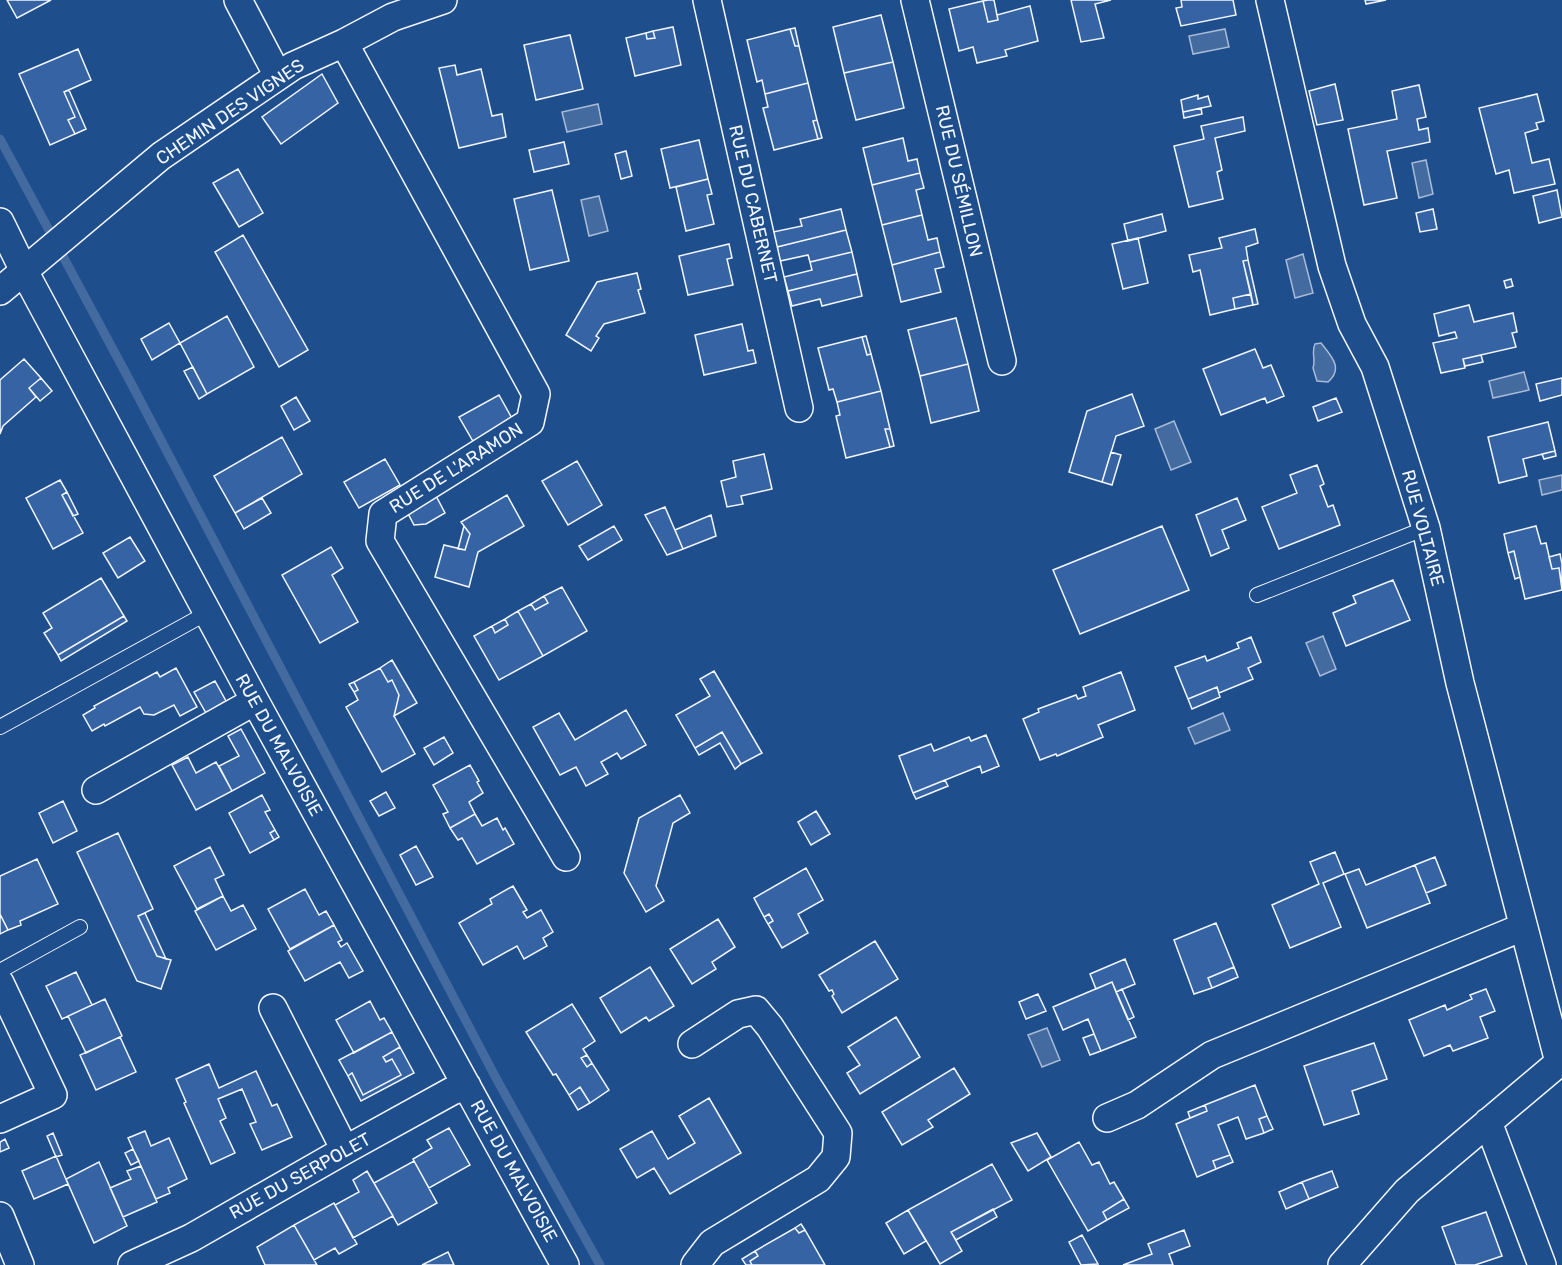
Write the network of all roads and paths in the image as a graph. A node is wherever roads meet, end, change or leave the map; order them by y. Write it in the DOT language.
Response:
graph roads {
  1 [pos="238,0"];
  2 [pos="443,0"];
  3 [pos="707,0"];
  4 [pos="915,0"];
  5 [pos="1270,0"];
  6 [pos="344,43"];
  7 [pos="278,76"];
  8 [pos="0,222"];
  9 [pos="31,265"];
  10 [pos="0,291"];
  11 [pos="1002,361"];
  12 [pos="799,408"];
  13 [pos="1426,528"];
  14 [pos="1257,594"];
  15 [pos="207,613"];
  16 [pos="255,701"];
  17 [pos="0,727"];
  18 [pos="96,790"];
  19 [pos="566,857"];
  20 [pos="80,927"];
  21 [pos="1523,927"];
  22 [pos="0,971"];
  23 [pos="0,983"];
  24 [pos="273,1008"];
  25 [pos="692,1044"];
  26 [pos="1561,1061"];
  27 [pos="467,1086"];
  28 [pos="1107,1118"];
  29 [pos="0,1119"];
  30 [pos="1488,1122"];
  31 [pos="345,1150"];
  32 [pos="0,1216"];
  33 [pos="20,1265"];
  34 [pos="132,1265"];
  35 [pos="565,1265"];
  36 [pos="695,1265"];
  37 [pos="1342,1265"];
  38 [pos="1542,1265"];
  1 -- 7 [label="street"];
  2 -- 6 [label="street, CHEMIN DES VIGNES"];
  3 -- 12 [label="street, RUE DU CABERNET"];
  4 -- 11 [label="street, RUE DU SÉMILLON"];
  5 -- 13 [label="street, RUE VOLTAIRE"];
  6 -- 7 [label="street, CHEMIN DES VIGNES"];
  6 -- 19 [label="street, RUE DE L'ARAMON"];
  7 -- 9 [label="street, CHEMIN DES VIGNES"];
  8 -- 9 [label="street, RUE DU MALVOISIE"];
  9 -- 10 [label="street, CHEMIN DES VIGNES"];
  9 -- 15 [label="street, RUE DU MALVOISIE"];
  13 -- 14 [label="lane"];
  13 -- 21 [label="street, RUE VOLTAIRE"];
  15 -- 16 [label="street, RUE DU MALVOISIE"];
  15 -- 17 [label="lane"];
  16 -- 18 [label="street"];
  16 -- 27 [label="street, RUE DU MALVOISIE"];
  20 -- 22 [label="lane"];
  21 -- 26 [label="street, RUE VOLTAIRE"];
  21 -- 28 [label="street"];
  23 -- 29 [label="street"];
  24 -- 31 [label="street"];
  25 -- 36 [label="street"];
  26 -- 30 [label="street"];
  27 -- 31 [label="street, RUE DU SERPOLET"];
  27 -- 35 [label="street, RUE DU MALVOISIE"];
  30 -- 37 [label="street"];
  30 -- 38 [label="street"];
  31 -- 34 [label="street, RUE DU SERPOLET"];
  32 -- 33 [label="street"];
}
